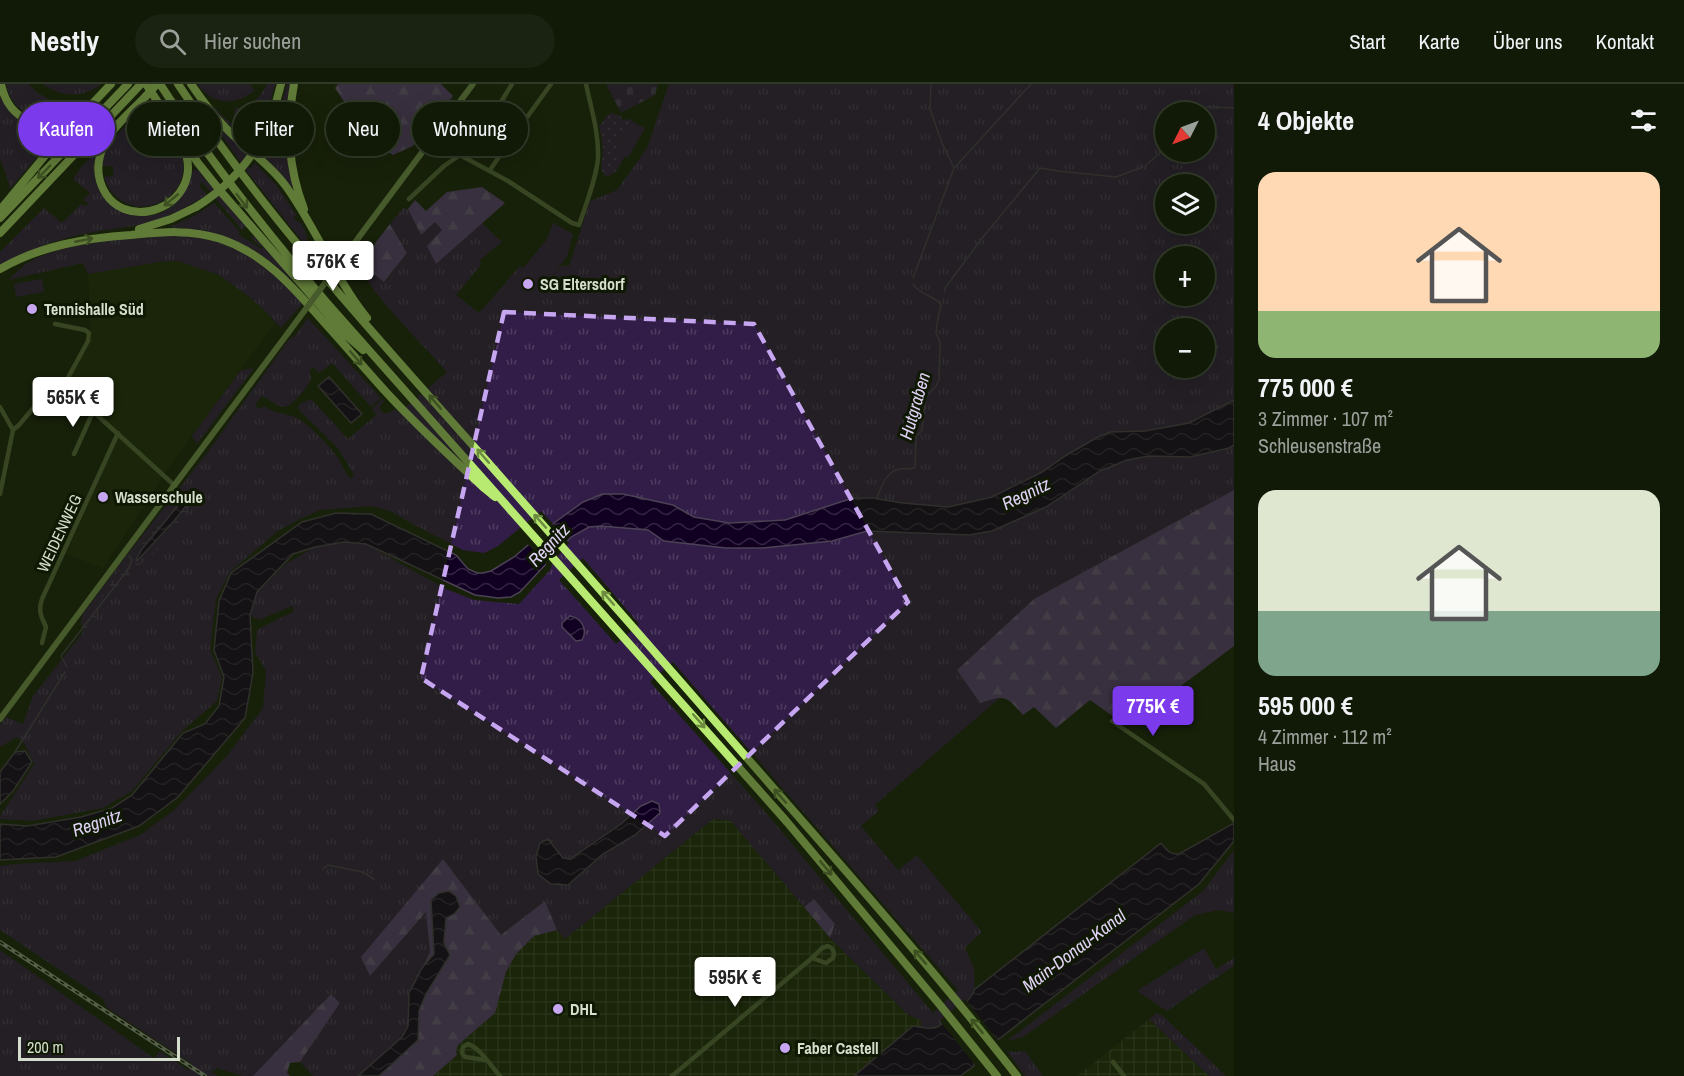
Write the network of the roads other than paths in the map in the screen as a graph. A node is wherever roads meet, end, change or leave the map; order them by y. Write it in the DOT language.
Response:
graph roads {
  1 [pos="1,84"];
  2 [pos="111,84"];
  3 [pos="128,84"];
  4 [pos="142,84"];
  5 [pos="159,84"];
  6 [pos="178,84"];
  7 [pos="191,84"];
  8 [pos="281,84"];
  9 [pos="294,84"];
  10 [pos="473,84"];
  11 [pos="512,84"];
  12 [pos="551,84"];
  13 [pos="586,84"];
  14 [pos="94,102"];
  15 [pos="141,102"];
  16 [pos="156,102"];
  17 [pos="501,102"];
  18 [pos="18,114"];
  19 [pos="127,117"];
  20 [pos="44,156"];
  21 [pos="187,156"];
  22 [pos="193,156"];
  23 [pos="459,156"];
  24 [pos="462,156"];
  25 [pos="490,170"];
  26 [pos="409,199"];
  27 [pos="0,210"];
  28 [pos="0,218"];
  29 [pos="0,233"];
  30 [pos="115,235"];
  31 [pos="317,236"];
  32 [pos="0,270"];
  33 [pos="55,324"];
  34 [pos="410,374"];
  35 [pos="64,385"];
  36 [pos="401,388"];
  37 [pos="1,410"];
  38 [pos="93,412"];
  39 [pos="12,430"];
  40 [pos="118,433"];
  41 [pos="441,439"];
  42 [pos="74,454"];
  43 [pos="174,485"];
  44 [pos="0,494"];
  45 [pos="514,513"];
  46 [pos="42,643"];
  47 [pos="0,719"];
  48 [pos="1112,721"];
  49 [pos="1234,820"];
  50 [pos="812,958"];
  51 [pos="486,1060"];
  52 [pos="1113,1062"];
  53 [pos="500,1076"];
  54 [pos="672,1076"];
  55 [pos="997,1076"];
  56 [pos="1017,1076"];
  57 [pos="1124,1076"];
  1 -- 18 [label="highway"];
  2 -- 14 [label="highway"];
  3 -- 28 [label="highway, one-way"];
  4 -- 16 [label="highway"];
  4 -- 29 [label="highway"];
  15 -- 5 [label="highway, one-way, bridge"];
  5 -- 36 [label="highway, one-way"];
  6 -- 34 [label="highway"];
  7 -- 31 [label="highway"];
  8 -- 30 [label="highway, bridge"];
  9 -- 31 [label="highway"];
  10 -- 43 [label="street, bridge"];
  11 -- 17 [label="street"];
  12 -- 25 [label="street"];
  13 -- 25 [label="street"];
  21 -- 19 [label="highway, one-way, bridge"];
  20 -- 27 [label="highway"];
  22 -- 36 [label="highway"];
  23 -- 26 [label="street"];
  24 -- 25 [label="street"];
  32 -- 30 [label="highway, one-way"];
  30 -- 41 [label="highway, one-way"];
  31 -- 34 [label="highway"];
  33 -- 35 [label="street"];
  56 -- 34 [label="highway, one-way"];
  35 -- 38 [label="street"];
  35 -- 39 [label="street"];
  36 -- 41 [label="highway"];
  37 -- 39 [label="street"];
  38 -- 40 [label="street"];
  38 -- 42 [label="street"];
  39 -- 44 [label="street"];
  40 -- 43 [label="street"];
  40 -- 46 [label="street, WEIDENWEG"];
  41 -- 45 [label="highway"];
  41 -- 45 [label="highway"];
  43 -- 47 [label="street"];
  45 -- 55 [label="highway, one-way"];
  48 -- 49 [label="street"];
  50 -- 50 [label="street"];
  50 -- 54 [label="street"];
  51 -- 51 [label="street"];
  51 -- 53 [label="street"];
  52 -- 57 [label="street"];
}
